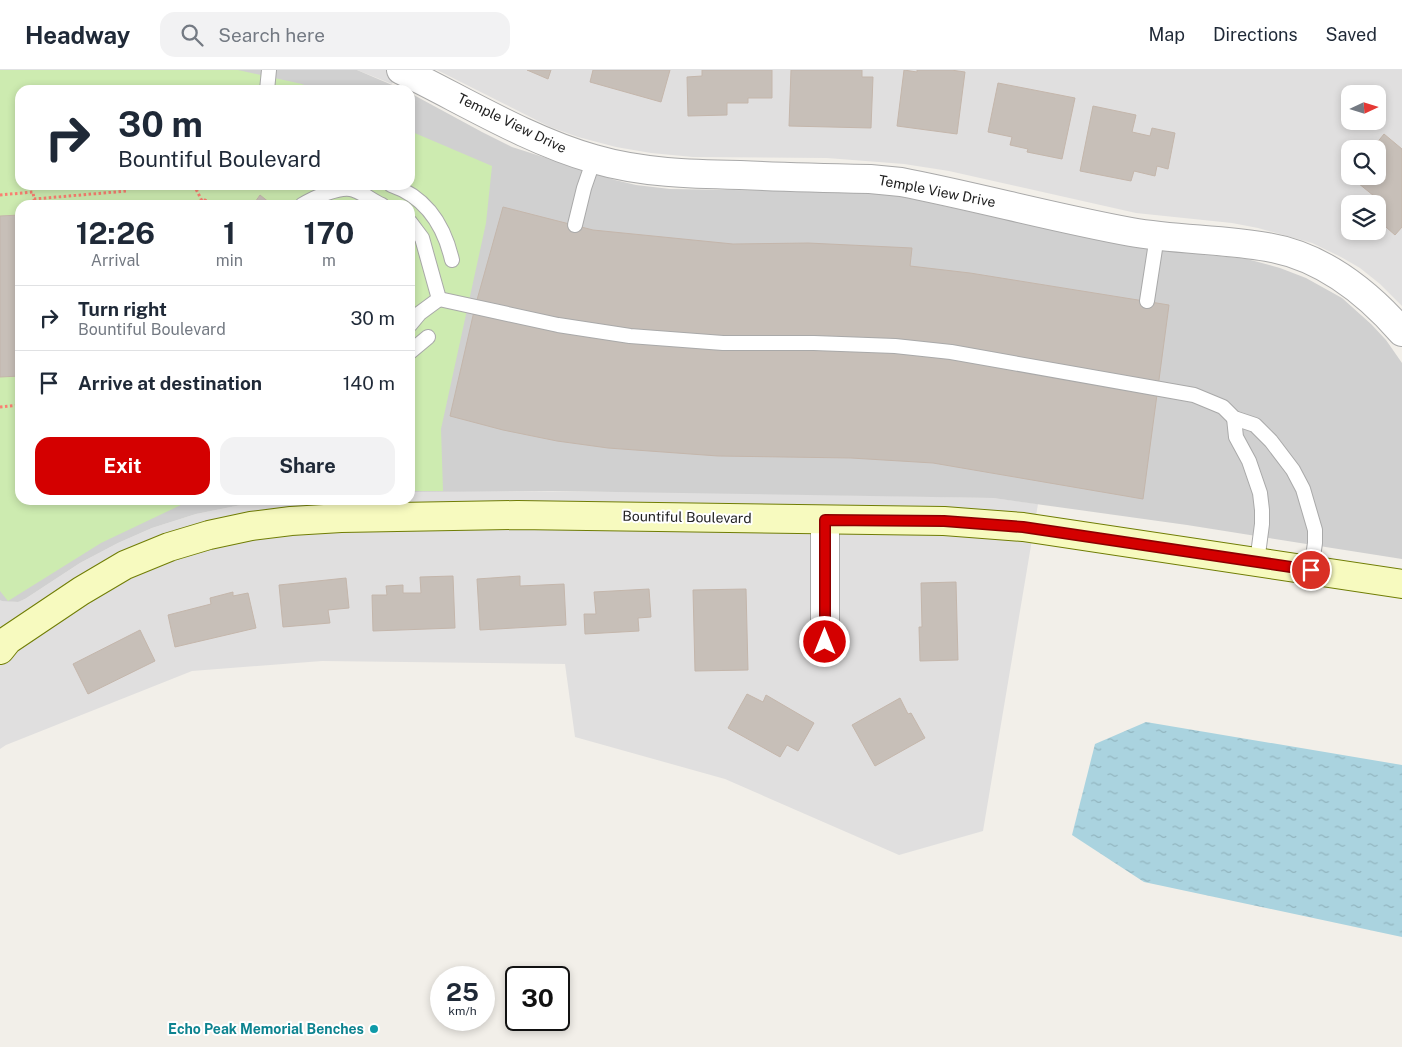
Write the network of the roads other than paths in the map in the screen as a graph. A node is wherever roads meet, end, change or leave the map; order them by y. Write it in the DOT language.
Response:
graph roads {
  1 [pos="269,70"];
  2 [pos="401,70"];
  3 [pos="268,85"];
  4 [pos="594,159"];
  5 [pos="344,190"];
  6 [pos="354,190"];
  7 [pos="403,190"];
  8 [pos="310,200"];
  9 [pos="373,200"];
  10 [pos="576,225"];
  11 [pos="415,229"];
  12 [pos="1157,236"];
  13 [pos="452,260"];
  14 [pos="439,299"];
  15 [pos="1147,301"];
  16 [pos="415,319"];
  17 [pos="1402,332"];
  18 [pos="428,337"];
  19 [pos="415,348"];
  20 [pos="1234,418"];
  21 [pos="825,520"];
  22 [pos="1257,562"];
  23 [pos="1311,570"];
  24 [pos="1402,584"];
  25 [pos="3,640"];
  26 [pos="825,642"];
  1 -- 3 [label="lane"];
  2 -- 4 [label="street, Temple View Drive"];
  4 -- 10 [label="lane"];
  4 -- 12 [label="street, Temple View Drive"];
  5 -- 8 [label="lane"];
  6 -- 9 [label="lane"];
  7 -- 13 [label="lane"];
  11 -- 14 [label="lane"];
  12 -- 15 [label="lane"];
  12 -- 17 [label="street, Temple View Drive"];
  14 -- 16 [label="lane"];
  14 -- 20 [label="lane"];
  18 -- 19 [label="lane"];
  20 -- 22 [label="lane"];
  20 -- 23 [label="lane"];
  21 -- 22 [label="main road, Bountiful Boulevard"];
  21 -- 25 [label="main road, Bountiful Boulevard"];
  21 -- 26 [label="street"];
  22 -- 23 [label="main road, Bountiful Boulevard"];
  23 -- 24 [label="main road, Bountiful Boulevard"];
}
